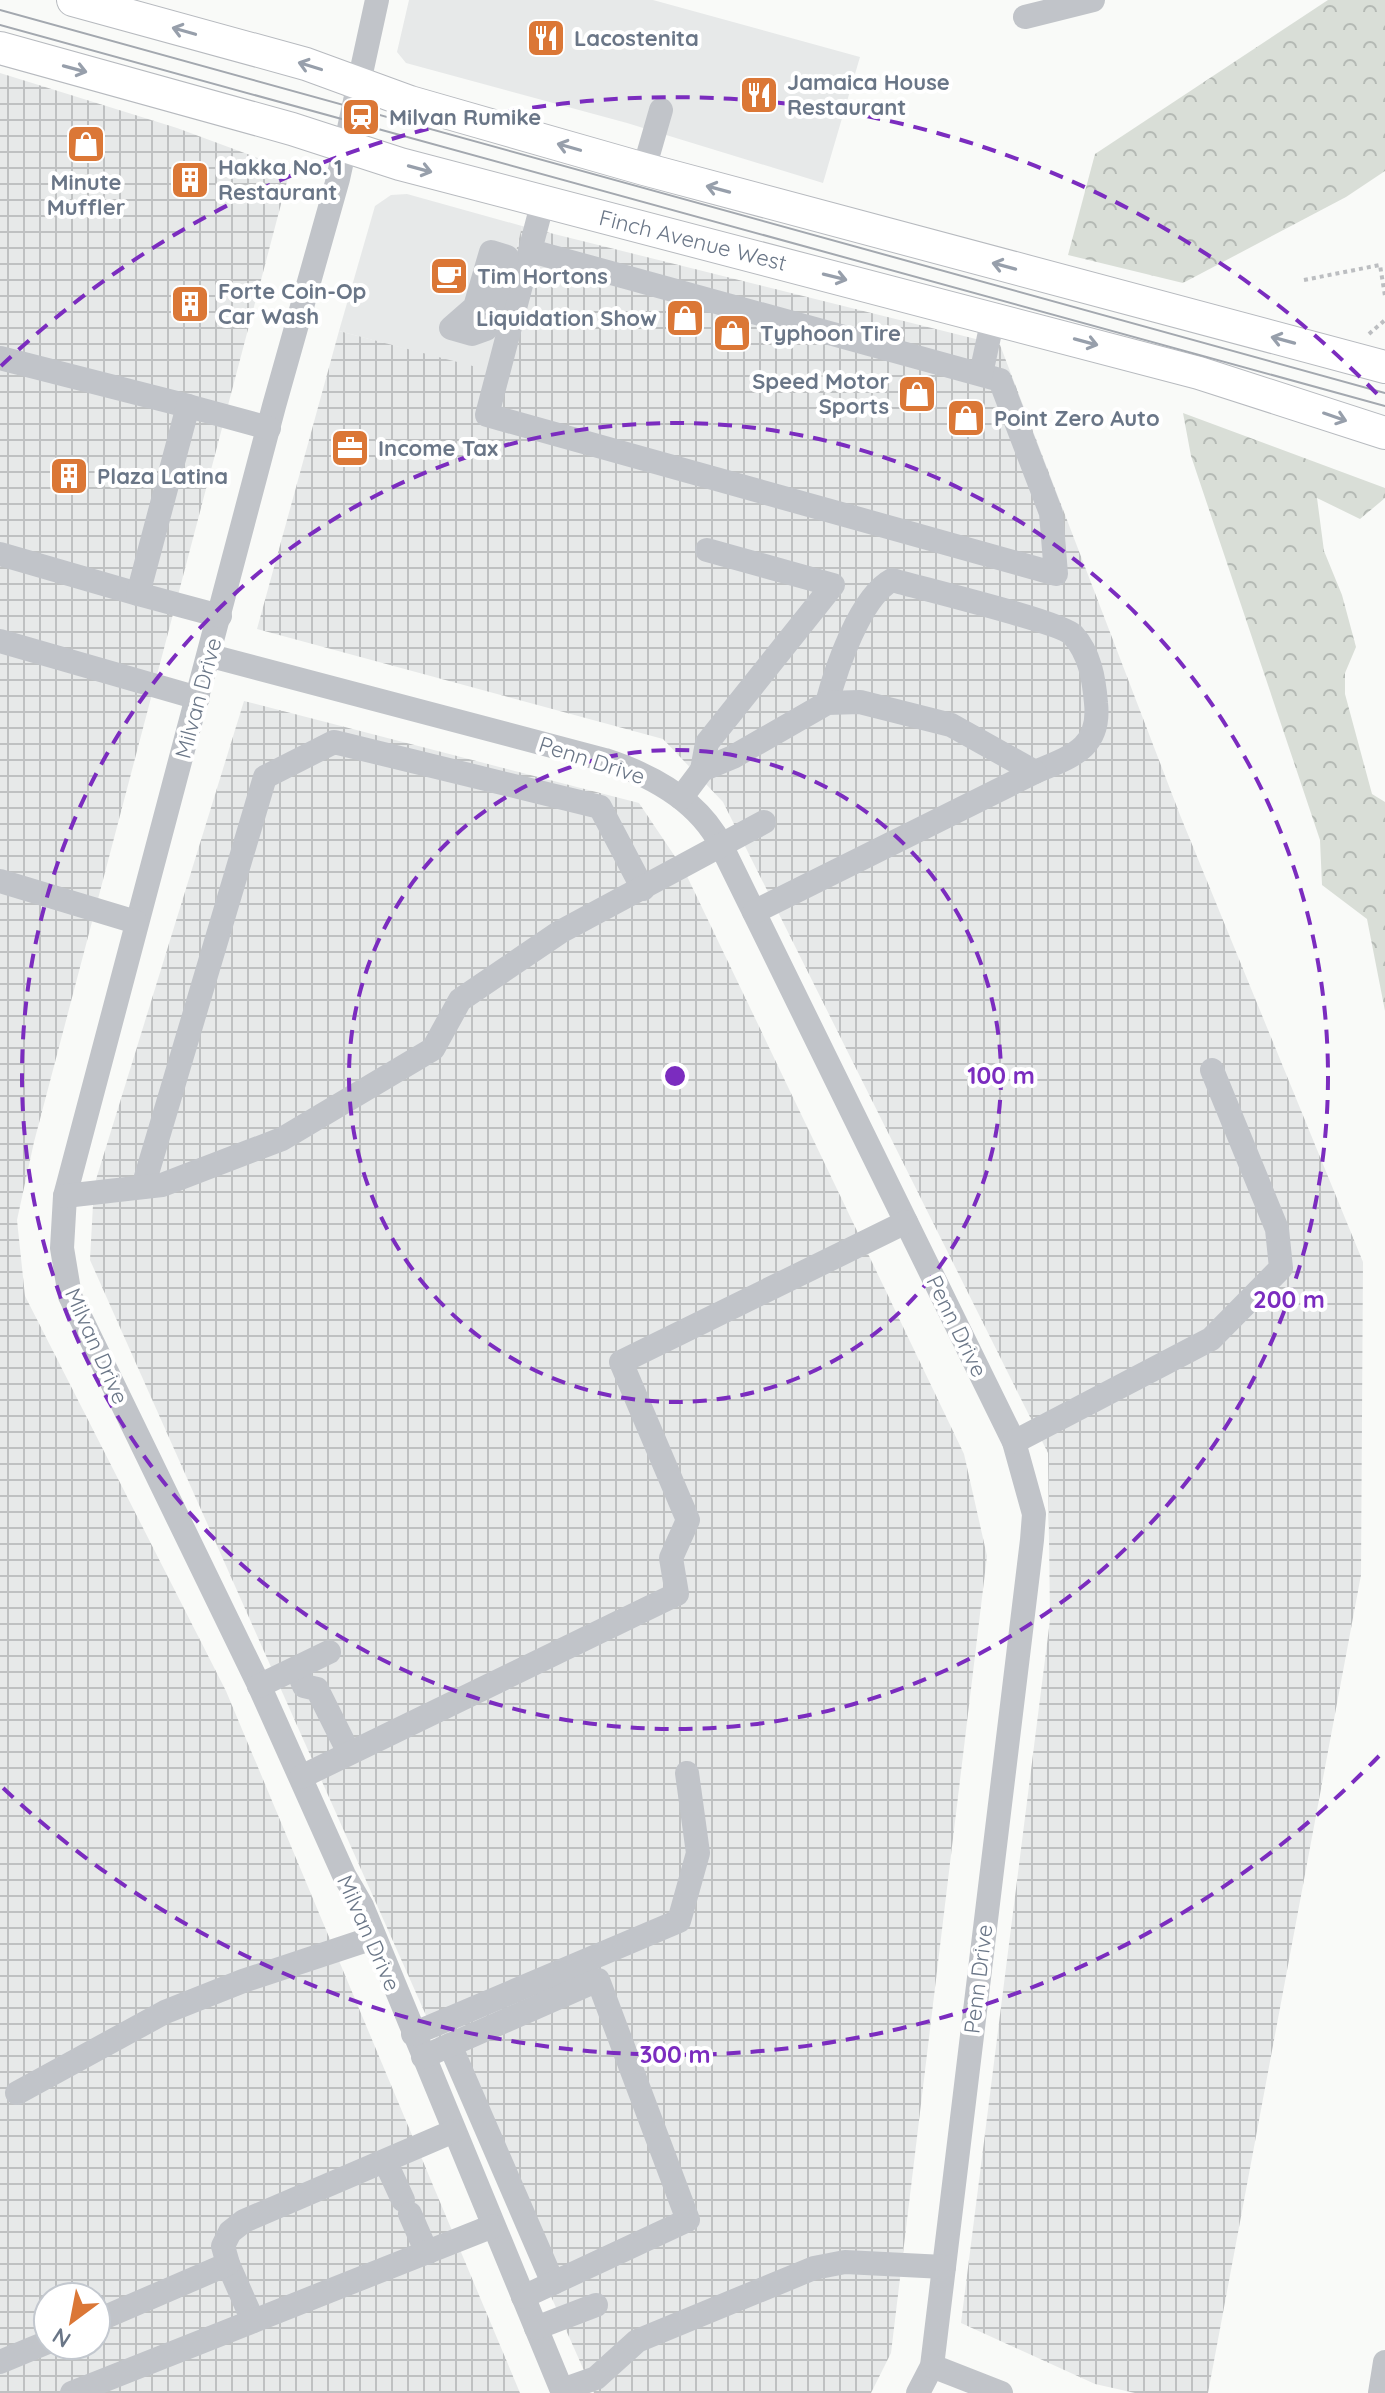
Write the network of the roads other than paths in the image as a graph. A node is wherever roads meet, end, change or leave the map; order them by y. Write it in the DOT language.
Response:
graph roads {
  1 [pos="73,0"];
  2 [pos="377,0"];
  3 [pos="1093,0"];
  4 [pos="1025,17"];
  5 [pos="0,48"];
  6 [pos="360,83"];
  7 [pos="661,110"];
  8 [pos="346,146"];
  9 [pos="644,169"];
  10 [pos="543,201"];
  11 [pos="531,251"];
  12 [pos="491,252"];
  13 [pos="993,318"];
  14 [pos="451,328"];
  15 [pos="0,358"];
  16 [pos="1385,367"];
  17 [pos="981,374"];
  18 [pos="188,406"];
  19 [pos="269,428"];
  20 [pos="1385,433"];
  21 [pos="707,550"];
  22 [pos="0,554"];
  23 [pos="138,594"];
  24 [pos="220,616"];
  25 [pos="0,641"];
  26 [pos="211,656"];
  27 [pos="198,698"];
  28 [pos="827,703"];
  29 [pos="702,770"];
  30 [pos="1035,772"];
  31 [pos="681,798"];
  32 [pos="764,822"];
  33 [pos="721,845"];
  34 [pos="0,881"];
  35 [pos="643,889"];
  36 [pos="754,912"];
  37 [pos="136,922"];
  38 [pos="1212,1070"];
  39 [pos="143,1187"];
  40 [pos="65,1196"];
  41 [pos="906,1222"];
  42 [pos="1014,1442"];
  43 [pos="329,1652"];
  44 [pos="297,1669"];
  45 [pos="259,1686"];
  46 [pos="349,1753"];
  47 [pos="687,1773"];
  48 [pos="301,1777"];
  49 [pos="373,1938"];
  50 [pos="413,2034"];
  51 [pos="450,2045"];
  52 [pos="423,2057"];
  53 [pos="17,2093"];
  54 [pos="454,2131"];
  55 [pos="500,2160"];
  56 [pos="386,2163"];
  57 [pos="471,2172"];
  58 [pos="493,2226"];
  59 [pos="427,2253"];
  60 [pos="228,2264"];
  61 [pos="944,2267"];
  62 [pos="553,2283"];
  63 [pos="523,2297"];
  64 [pos="596,2305"];
  65 [pos="112,2314"];
  66 [pos="253,2321"];
  67 [pos="536,2328"];
  68 [pos="32,2349"];
  69 [pos="0,2362"];
  70 [pos="1385,2362"];
  71 [pos="932,2366"];
  72 [pos="599,2385"];
  73 [pos="563,2392"];
  74 [pos="72,2393"];
  75 [pos="918,2393"];
  76 [pos="1001,2393"];
  77 [pos="1380,2393"];
  6 -- 1 [label="main road, one-way"];
  2 -- 6 [label="street, Milvan Drive"];
  3 -- 4 [label="street"];
  5 -- 8 [label="main road, Finch Avenue West, one-way"];
  6 -- 8 [label="street, Milvan Drive"];
  9 -- 6 [label="main road, one-way"];
  7 -- 9 [label="street"];
  8 -- 10 [label="main road, Finch Avenue West, one-way"];
  8 -- 19 [label="street, Milvan Drive"];
  16 -- 9 [label="main road, one-way"];
  10 -- 11 [label="street"];
  10 -- 13 [label="main road, Finch Avenue West, one-way"];
  11 -- 17 [label="street"];
  11 -- 17 [label="street"];
  12 -- 14 [label="street"];
  13 -- 17 [label="street"];
  13 -- 20 [label="main road, Finch Avenue West, one-way"];
  15 -- 18 [label="street"];
  18 -- 19 [label="street"];
  18 -- 23 [label="street"];
  19 -- 24 [label="street, Milvan Drive"];
  21 -- 29 [label="street"];
  22 -- 23 [label="street"];
  23 -- 24 [label="street"];
  24 -- 26 [label="street, Milvan Drive"];
  25 -- 27 [label="street"];
  26 -- 27 [label="street, Milvan Drive"];
  26 -- 31 [label="street, Penn Drive"];
  27 -- 37 [label="street, Milvan Drive"];
  28 -- 29 [label="street"];
  28 -- 30 [label="street"];
  28 -- 30 [label="street"];
  29 -- 31 [label="street"];
  30 -- 36 [label="street"];
  31 -- 33 [label="street, Penn Drive"];
  32 -- 33 [label="street"];
  33 -- 35 [label="street"];
  33 -- 36 [label="street, Penn Drive"];
  34 -- 37 [label="street"];
  35 -- 39 [label="street"];
  35 -- 39 [label="street"];
  36 -- 41 [label="street, Penn Drive"];
  37 -- 40 [label="street, Milvan Drive"];
  38 -- 42 [label="street"];
  39 -- 40 [label="street"];
  40 -- 45 [label="street, Milvan Drive"];
  41 -- 42 [label="street, Penn Drive"];
  41 -- 46 [label="street"];
  42 -- 61 [label="street, Penn Drive"];
  43 -- 44 [label="street"];
  44 -- 45 [label="street"];
  44 -- 46 [label="street"];
  45 -- 48 [label="street, Milvan Drive"];
  46 -- 48 [label="street"];
  47 -- 50 [label="street"];
  48 -- 49 [label="street, Milvan Drive"];
  49 -- 50 [label="street, Milvan Drive"];
  49 -- 53 [label="street"];
  50 -- 52 [label="street, Milvan Drive"];
  51 -- 52 [label="street"];
  51 -- 55 [label="street"];
  51 -- 62 [label="street"];
  52 -- 54 [label="street, Milvan Drive"];
  54 -- 56 [label="street"];
  54 -- 57 [label="street, Milvan Drive"];
  55 -- 57 [label="street"];
  55 -- 62 [label="street"];
  56 -- 59 [label="street"];
  56 -- 60 [label="street"];
  57 -- 58 [label="street, Milvan Drive"];
  58 -- 59 [label="street"];
  58 -- 63 [label="street, Milvan Drive"];
  59 -- 66 [label="street"];
  60 -- 65 [label="street"];
  60 -- 66 [label="street"];
  61 -- 71 [label="street, Penn Drive"];
  61 -- 72 [label="street"];
  62 -- 63 [label="street"];
  63 -- 67 [label="street, Milvan Drive"];
  64 -- 67 [label="street"];
  66 -- 74 [label="street"];
  67 -- 73 [label="street, Milvan Drive"];
  68 -- 69 [label="street"];
  70 -- 77 [label="street"];
  71 -- 75 [label="street, Penn Drive"];
  71 -- 76 [label="street"];
  72 -- 73 [label="street"];
}
